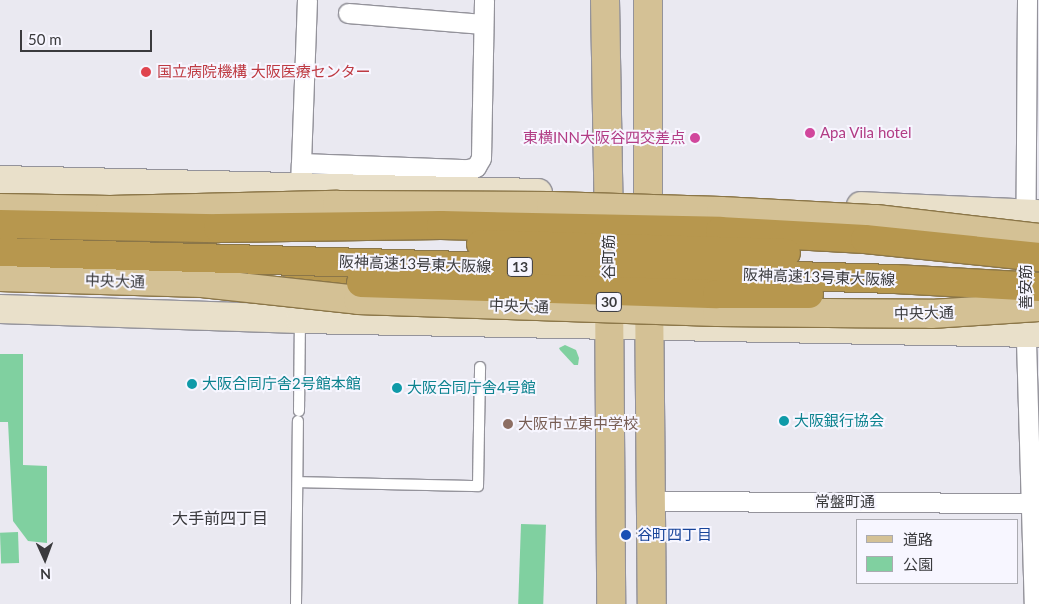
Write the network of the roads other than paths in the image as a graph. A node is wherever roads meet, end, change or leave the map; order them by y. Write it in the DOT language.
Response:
graph roads {
  1 [pos="307,0"];
  2 [pos="484,0"];
  3 [pos="605,0"];
  4 [pos="648,0"];
  5 [pos="1027,0"];
  6 [pos="348,13"];
  7 [pos="483,24"];
  8 [pos="301,175"];
  9 [pos="0,180"];
  10 [pos="609,195"];
  11 [pos="648,197"];
  12 [pos="0,208"];
  13 [pos="1032,214"];
  14 [pos="0,224"];
  15 [pos="0,230"];
  16 [pos="1039,238"];
  17 [pos="0,252"];
  18 [pos="998,274"];
  19 [pos="1032,275"];
  20 [pos="0,277"];
  21 [pos="202,284"];
  22 [pos="0,309"];
  23 [pos="300,319"];
  24 [pos="609,325"];
  25 [pos="649,325"];
  26 [pos="1033,333"];
  27 [pos="480,367"];
  28 [pos="298,482"];
  29 [pos="651,501"];
  30 [pos="1035,503"];
  31 [pos="296,604"];
  32 [pos="611,604"];
  33 [pos="652,604"];
  34 [pos="1034,604"];
  1 -- 8 [label="street"];
  2 -- 7 [label="street"];
  3 -- 10 [label="main road, 谷町筋 / 30"];
  4 -- 11 [label="main road"];
  5 -- 13 [label="street, 善安筋"];
  6 -- 7 [label="street"];
  7 -- 8 [label="street"];
  8 -- 9 [label="street"];
  8 -- 10 [label="street"];
  10 -- 11 [label="street"];
  10 -- 24 [label="main road, 谷町筋 / 30"];
  11 -- 13 [label="street"];
  11 -- 25 [label="main road"];
  12 -- 16 [label="main road, bridge"];
  13 -- 19 [label="street, 善安筋"];
  14 -- 19 [label="highway, bridge"];
  15 -- 19 [label="highway, 阪神高速13号東大阪線 / 13, bridge"];
  17 -- 19 [label="highway, 阪神高速13号東大阪線 / 13, bridge"];
  18 -- 19 [label="lane"];
  19 -- 21 [label="highway, bridge"];
  19 -- 26 [label="street, 善安筋"];
  20 -- 21 [label="main road, 中央大通, bridge"];
  22 -- 23 [label="street, 中央大通"];
  23 -- 24 [label="street, 中央大通"];
  23 -- 28 [label="lane"];
  24 -- 25 [label="street, 中央大通"];
  24 -- 32 [label="main road, 谷町筋 / 30"];
  25 -- 26 [label="street, 中央大通"];
  25 -- 29 [label="main road"];
  26 -- 30 [label="street, 善安筋"];
  27 -- 28 [label="lane"];
  28 -- 31 [label="lane"];
  29 -- 30 [label="street, 常盤町通"];
  29 -- 33 [label="main road"];
  30 -- 34 [label="street, 善安筋"];
}
